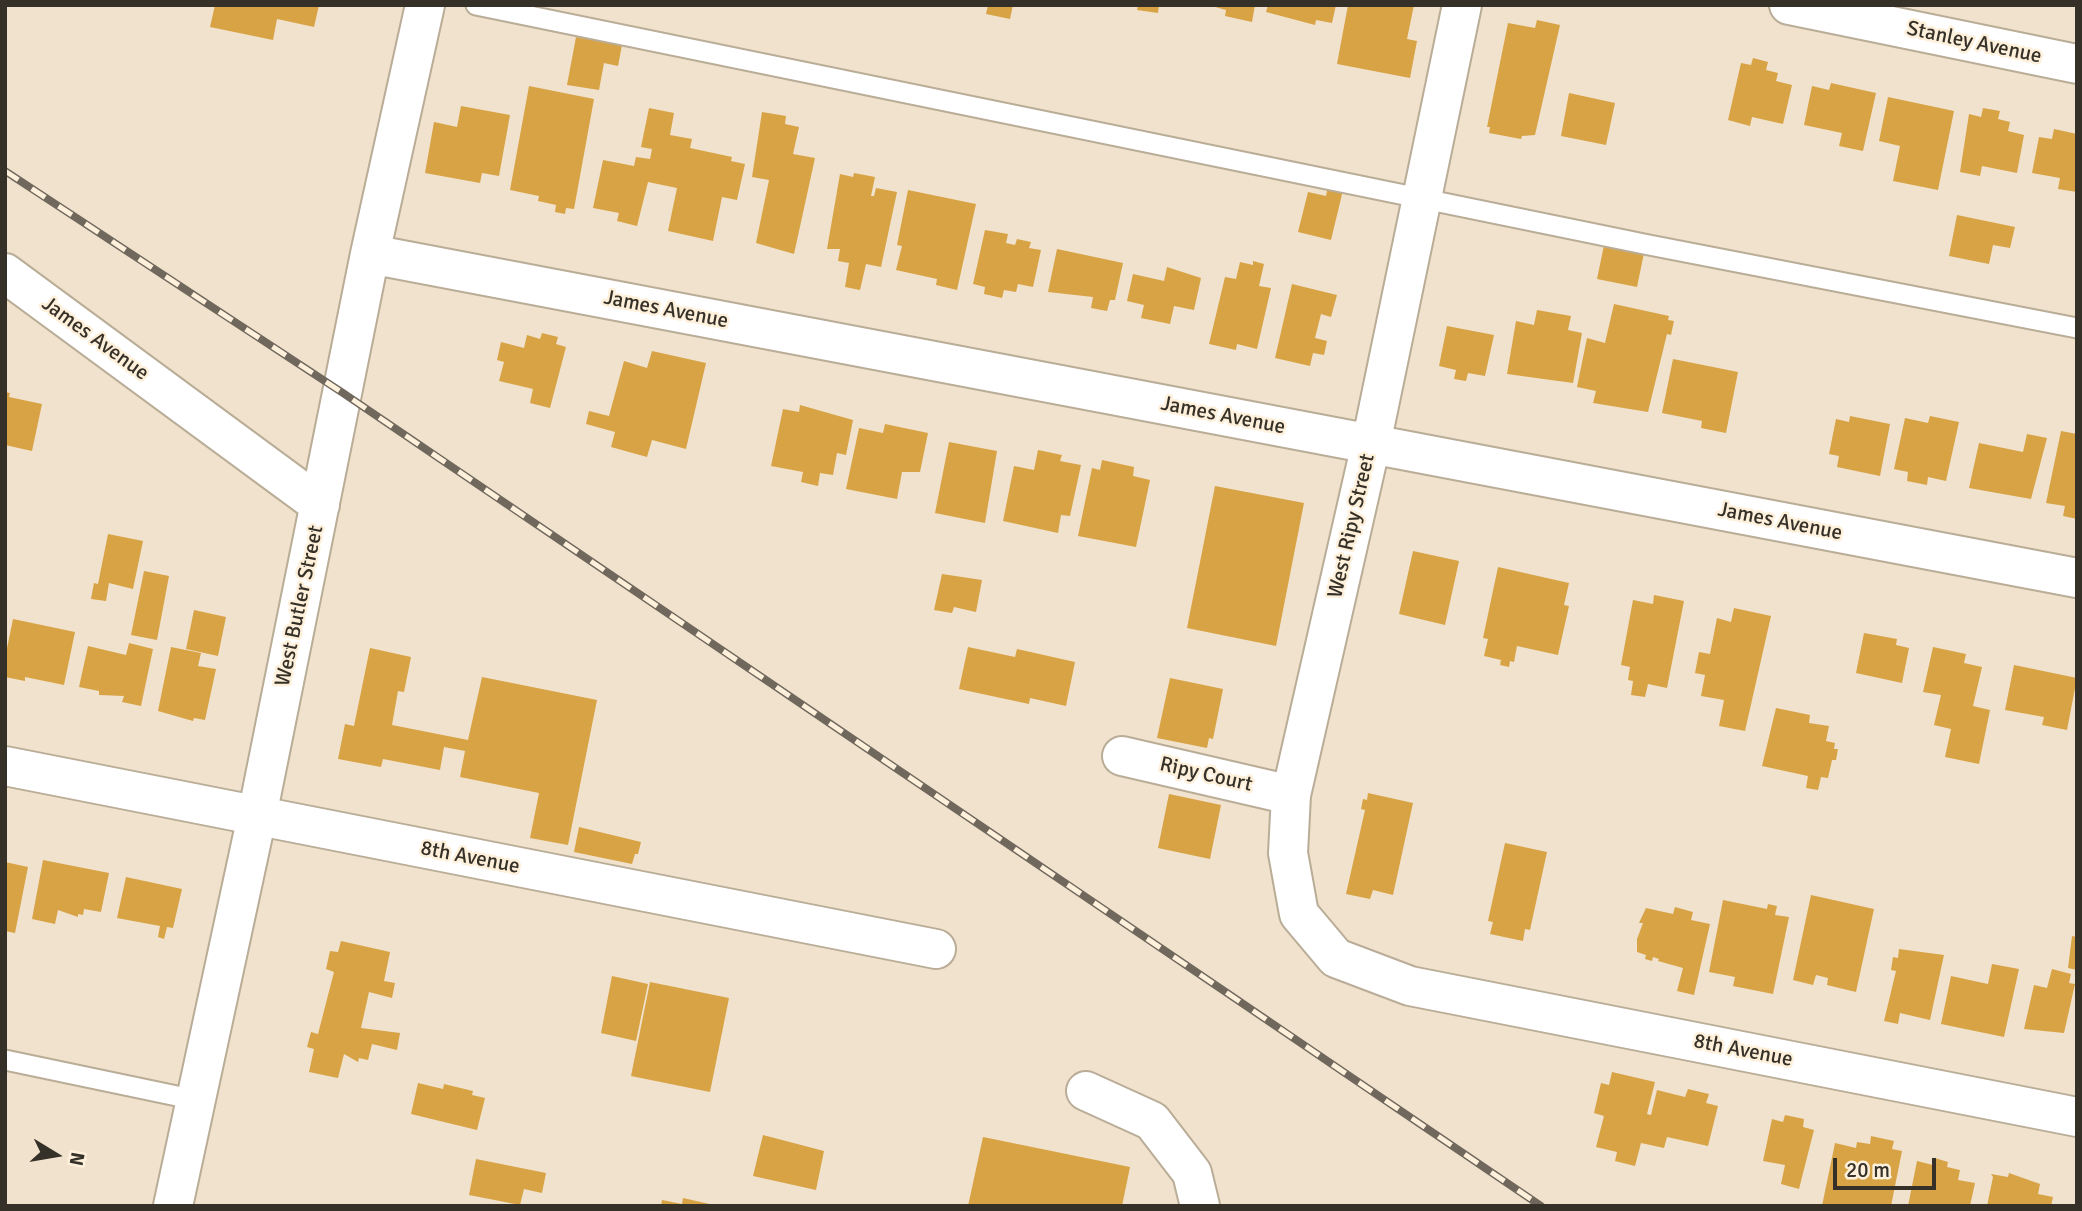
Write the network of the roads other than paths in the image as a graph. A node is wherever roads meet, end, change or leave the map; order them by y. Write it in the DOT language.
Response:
graph roads {
  1 [pos="425,5"];
  2 [pos="476,5"];
  3 [pos="1462,5"];
  4 [pos="1789,5"];
  5 [pos="2077,64"];
  6 [pos="1422,198"];
  7 [pos="370,254"];
  8 [pos="5,273"];
  9 [pos="2077,328"];
  10 [pos="1371,444"];
  11 [pos="320,505"];
  12 [pos="2077,578"];
  13 [pos="1122,756"];
  14 [pos="5,766"];
  15 [pos="1291,795"];
  16 [pos="257,816"];
  17 [pos="936,949"];
  18 [pos="1410,986"];
  19 [pos="5,1060"];
  20 [pos="1086,1091"];
  21 [pos="196,1100"];
  22 [pos="2077,1117"];
  23 [pos="173,1206"];
  24 [pos="1200,1206"];
  1 -- 7 [label="street, West Butler Street"];
  2 -- 6 [label="lane"];
  3 -- 6 [label="street, West Ripy Street"];
  4 -- 5 [label="street, Stanley Avenue"];
  6 -- 9 [label="lane"];
  6 -- 10 [label="street, West Ripy Street"];
  7 -- 10 [label="street, James Avenue"];
  7 -- 11 [label="street, West Butler Street"];
  8 -- 11 [label="street, James Avenue"];
  10 -- 12 [label="street, James Avenue"];
  10 -- 15 [label="street, West Ripy Street"];
  11 -- 16 [label="street, West Butler Street"];
  13 -- 15 [label="street, Ripy Court"];
  14 -- 16 [label="street, 8th Avenue"];
  15 -- 18 [label="street, West Ripy Street"];
  16 -- 17 [label="street, 8th Avenue"];
  16 -- 21 [label="street, West Butler Street"];
  18 -- 22 [label="street, 8th Avenue"];
  19 -- 21 [label="lane"];
  20 -- 24 [label="street"];
  21 -- 23 [label="street, West Butler Street"];
}
